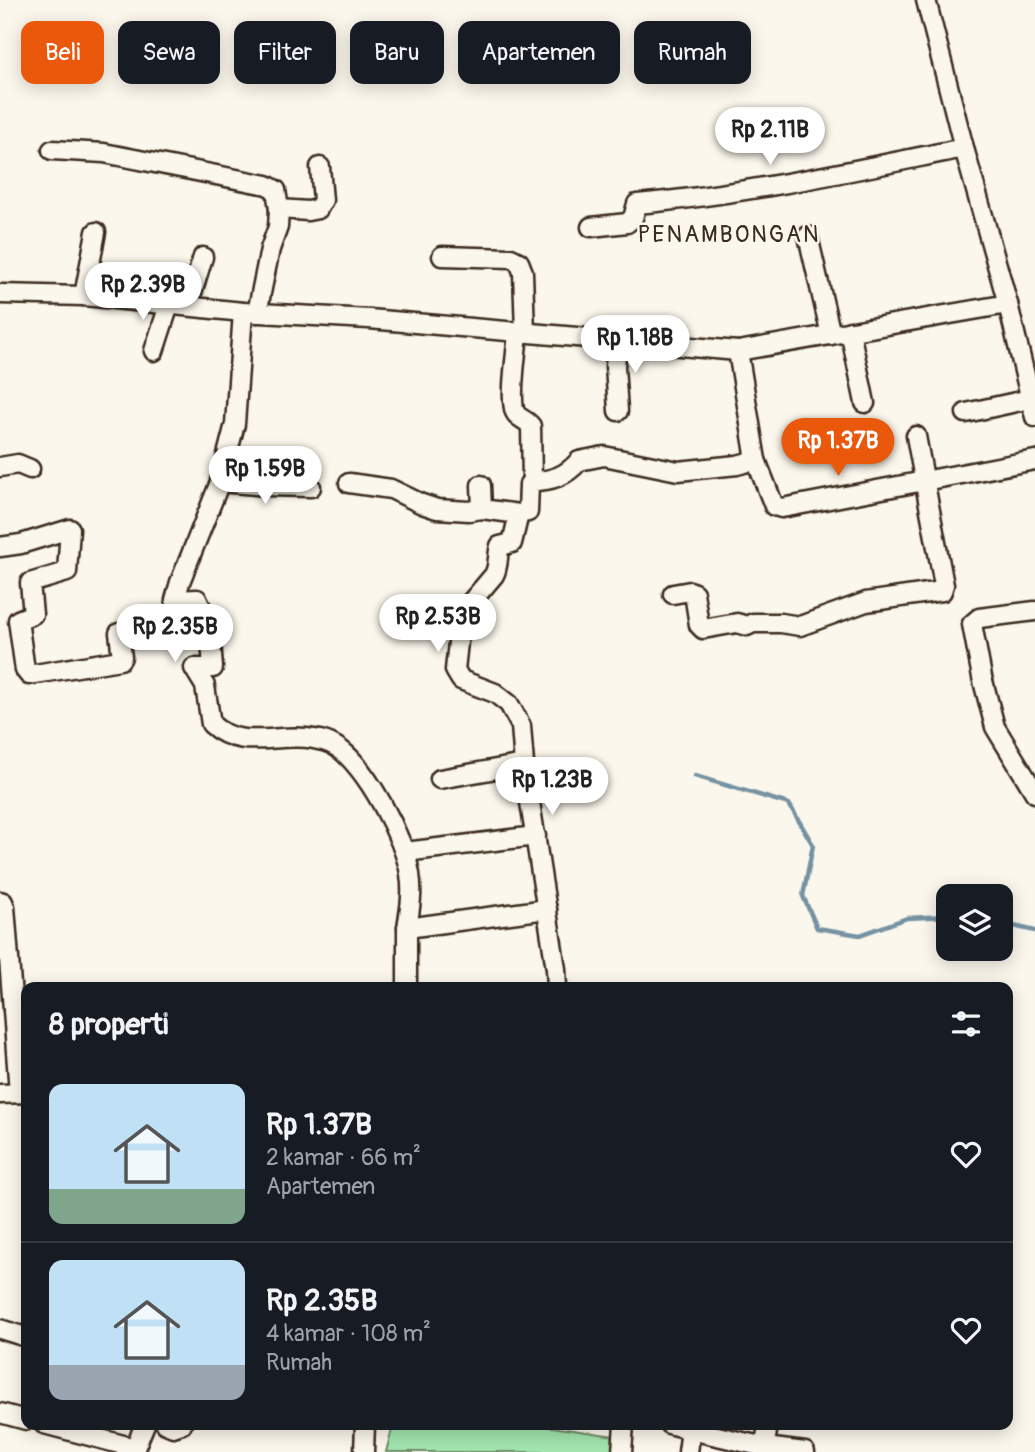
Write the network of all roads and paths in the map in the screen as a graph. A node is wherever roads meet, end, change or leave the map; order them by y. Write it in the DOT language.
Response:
graph roads {
  1 [pos="926,0"];
  2 [pos="964,148"];
  3 [pos="52,150"];
  4 [pos="320,167"];
  5 [pos="279,209"];
  6 [pos="591,227"];
  7 [pos="96,232"];
  8 [pos="808,236"];
  9 [pos="442,256"];
  10 [pos="203,257"];
  11 [pos="0,294"];
  12 [pos="84,296"];
  13 [pos="1008,304"];
  14 [pos="169,305"];
  15 [pos="188,306"];
  16 [pos="250,313"];
  17 [pos="850,331"];
  18 [pos="521,332"];
  19 [pos="831,335"];
  20 [pos="618,339"];
  21 [pos="154,351"];
  22 [pos="738,351"];
  23 [pos="1030,399"];
  24 [pos="865,403"];
  25 [pos="618,411"];
  26 [pos="966,414"];
  27 [pos="1035,417"];
  28 [pos="916,436"];
  29 [pos="756,460"];
  30 [pos="1035,460"];
  31 [pos="0,467"];
  32 [pos="30,470"];
  33 [pos="925,480"];
  34 [pos="532,481"];
  35 [pos="220,482"];
  36 [pos="349,483"];
  37 [pos="481,485"];
  38 [pos="311,486"];
  39 [pos="482,509"];
  40 [pos="519,514"];
  41 [pos="0,547"];
  42 [pos="673,594"];
  43 [pos="1035,611"];
  44 [pos="118,633"];
  45 [pos="524,764"];
  46 [pos="440,779"];
  47 [pos="1033,786"];
  48 [pos="536,835"];
  49 [pos="405,852"];
  50 [pos="0,901"];
  51 [pos="547,909"];
  52 [pos="408,934"];
  53 [pos="407,982"];
  54 [pos="557,982"];
  55 [pos="20,1010"];
  56 [pos="21,1038"];
  57 [pos="21,1093"];
  58 [pos="0,1094"];
  59 [pos="0,1329"];
  60 [pos="21,1335"];
  61 [pos="0,1413"];
  62 [pos="21,1419"];
  63 [pos="67,1430"];
  64 [pos="142,1430"];
  65 [pos="365,1430"];
  66 [pos="691,1430"];
  67 [pos="701,1430"];
  68 [pos="767,1430"];
  69 [pos="764,1449"];
  70 [pos="364,1452"];
  71 [pos="688,1452"];
  72 [pos="800,1452"];
  1 -- 2 [label="street"];
  2 -- 6 [label="street"];
  2 -- 13 [label="street"];
  3 -- 5 [label="street"];
  4 -- 5 [label="street"];
  5 -- 16 [label="street"];
  7 -- 12 [label="street"];
  8 -- 19 [label="street"];
  9 -- 18 [label="street"];
  10 -- 15 [label="street"];
  11 -- 12 [label="street"];
  12 -- 14 [label="street"];
  13 -- 17 [label="street"];
  13 -- 23 [label="street"];
  14 -- 15 [label="street"];
  14 -- 21 [label="street"];
  15 -- 16 [label="street"];
  16 -- 18 [label="street"];
  16 -- 35 [label="street"];
  17 -- 19 [label="street"];
  17 -- 24 [label="street"];
  18 -- 20 [label="street"];
  18 -- 34 [label="street"];
  19 -- 22 [label="street"];
  20 -- 22 [label="street"];
  20 -- 25 [label="street"];
  22 -- 29 [label="street"];
  23 -- 26 [label="street"];
  23 -- 27 [label="street"];
  28 -- 33 [label="street"];
  29 -- 33 [label="street"];
  29 -- 34 [label="street"];
  30 -- 33 [label="street"];
  31 -- 32 [label="street"];
  33 -- 42 [label="street"];
  34 -- 40 [label="street"];
  35 -- 38 [label="street"];
  35 -- 49 [label="street"];
  36 -- 39 [label="street"];
  37 -- 39 [label="street"];
  39 -- 40 [label="street"];
  40 -- 45 [label="street"];
  41 -- 44 [label="street"];
  43 -- 47 [label="street"];
  45 -- 46 [label="street"];
  45 -- 48 [label="street"];
  48 -- 49 [label="street"];
  48 -- 51 [label="street"];
  49 -- 52 [label="street"];
  50 -- 55 [label="street"];
  51 -- 52 [label="street"];
  51 -- 54 [label="street"];
  52 -- 53 [label="street"];
  55 -- 56 [label="street"];
  57 -- 58 [label="street"];
  59 -- 60 [label="street"];
  61 -- 62 [label="street"];
  63 -- 64 [label="street"];
  65 -- 70 [label="street"];
  66 -- 71 [label="street"];
  67 -- 69 [label="street"];
  68 -- 69 [label="street"];
  69 -- 72 [label="street"];
}
